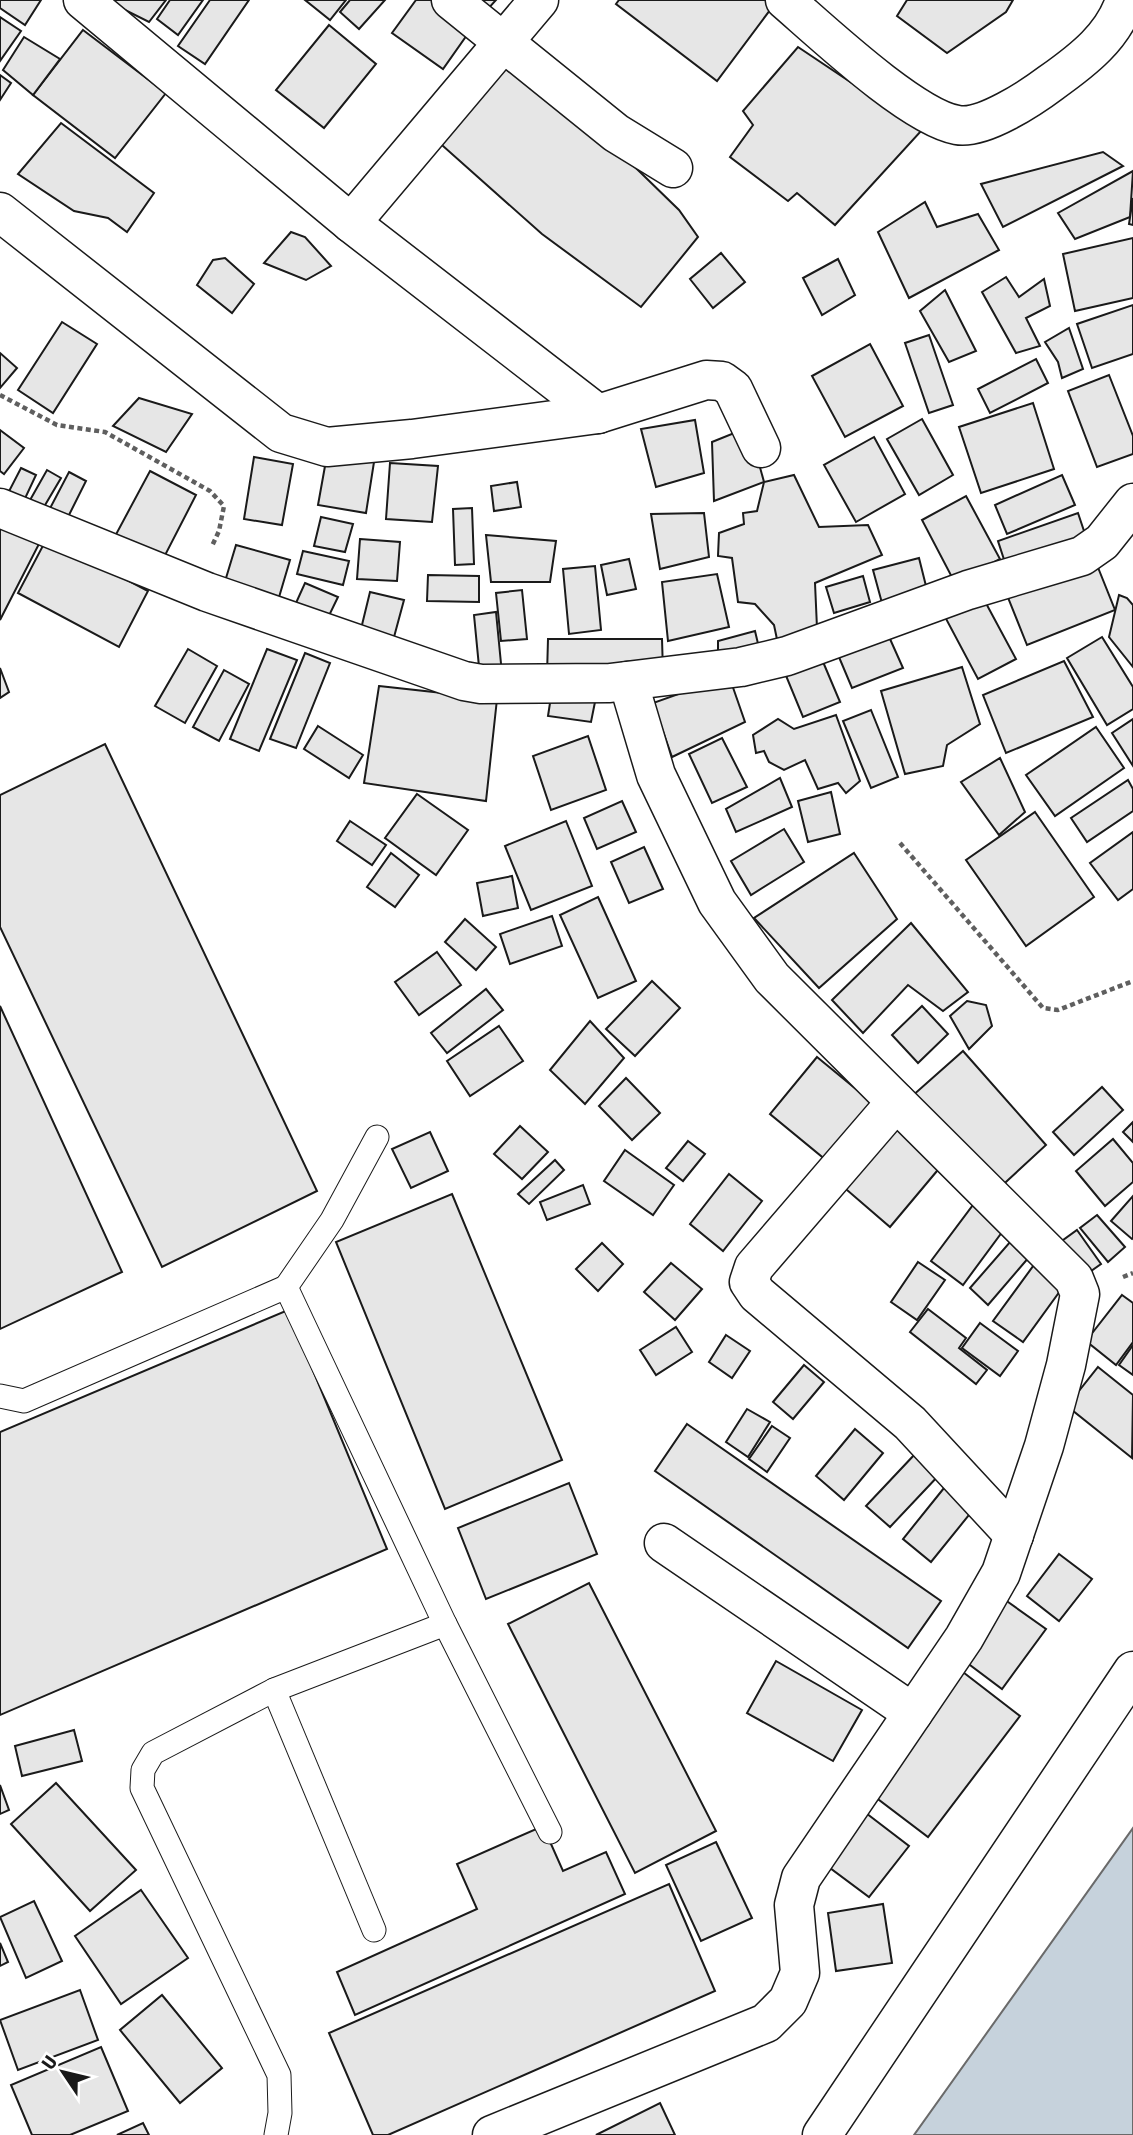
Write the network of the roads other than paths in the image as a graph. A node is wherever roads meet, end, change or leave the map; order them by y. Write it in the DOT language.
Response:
graph roads {
  1 [pos="83,0"];
  2 [pos="451,0"];
  3 [pos="539,0"];
  4 [pos="785,0"];
  5 [pos="1125,0"];
  6 [pos="503,44"];
  7 [pos="673,168"];
  8 [pos="0,212"];
  9 [pos="351,223"];
  10 [pos="598,414"];
  11 [pos="761,448"];
  12 [pos="1133,503"];
  13 [pos="0,508"];
  14 [pos="628,681"];
  15 [pos="896,1102"];
  16 [pos="377,1137"];
  17 [pos="286,1287"];
  18 [pos="0,1396"];
  19 [pos="1014,1535"];
  20 [pos="664,1544"];
  21 [pos="445,1624"];
  22 [pos="1133,1671"];
  23 [pos="274,1690"];
  24 [pos="913,1713"];
  25 [pos="550,1832"];
  26 [pos="374,1930"];
  27 [pos="276,2135"];
  28 [pos="492,2135"];
  29 [pos="822,2135"];
  1 -- 9 [label="street"];
  2 -- 6 [label="street"];
  3 -- 6 [label="street"];
  4 -- 5 [label="street"];
  6 -- 7 [label="street"];
  6 -- 9 [label="street"];
  8 -- 10 [label="street"];
  9 -- 10 [label="street"];
  10 -- 11 [label="street"];
  12 -- 14 [label="street"];
  13 -- 14 [label="street"];
  14 -- 15 [label="street"];
  15 -- 19 [label="street"];
  15 -- 19 [label="street"];
  16 -- 17 [label="lane"];
  17 -- 18 [label="lane"];
  17 -- 21 [label="lane"];
  19 -- 24 [label="street"];
  20 -- 24 [label="street"];
  21 -- 23 [label="lane"];
  21 -- 25 [label="lane"];
  22 -- 29 [label="street"];
  23 -- 26 [label="lane"];
  23 -- 27 [label="lane"];
  24 -- 28 [label="street"];
}
